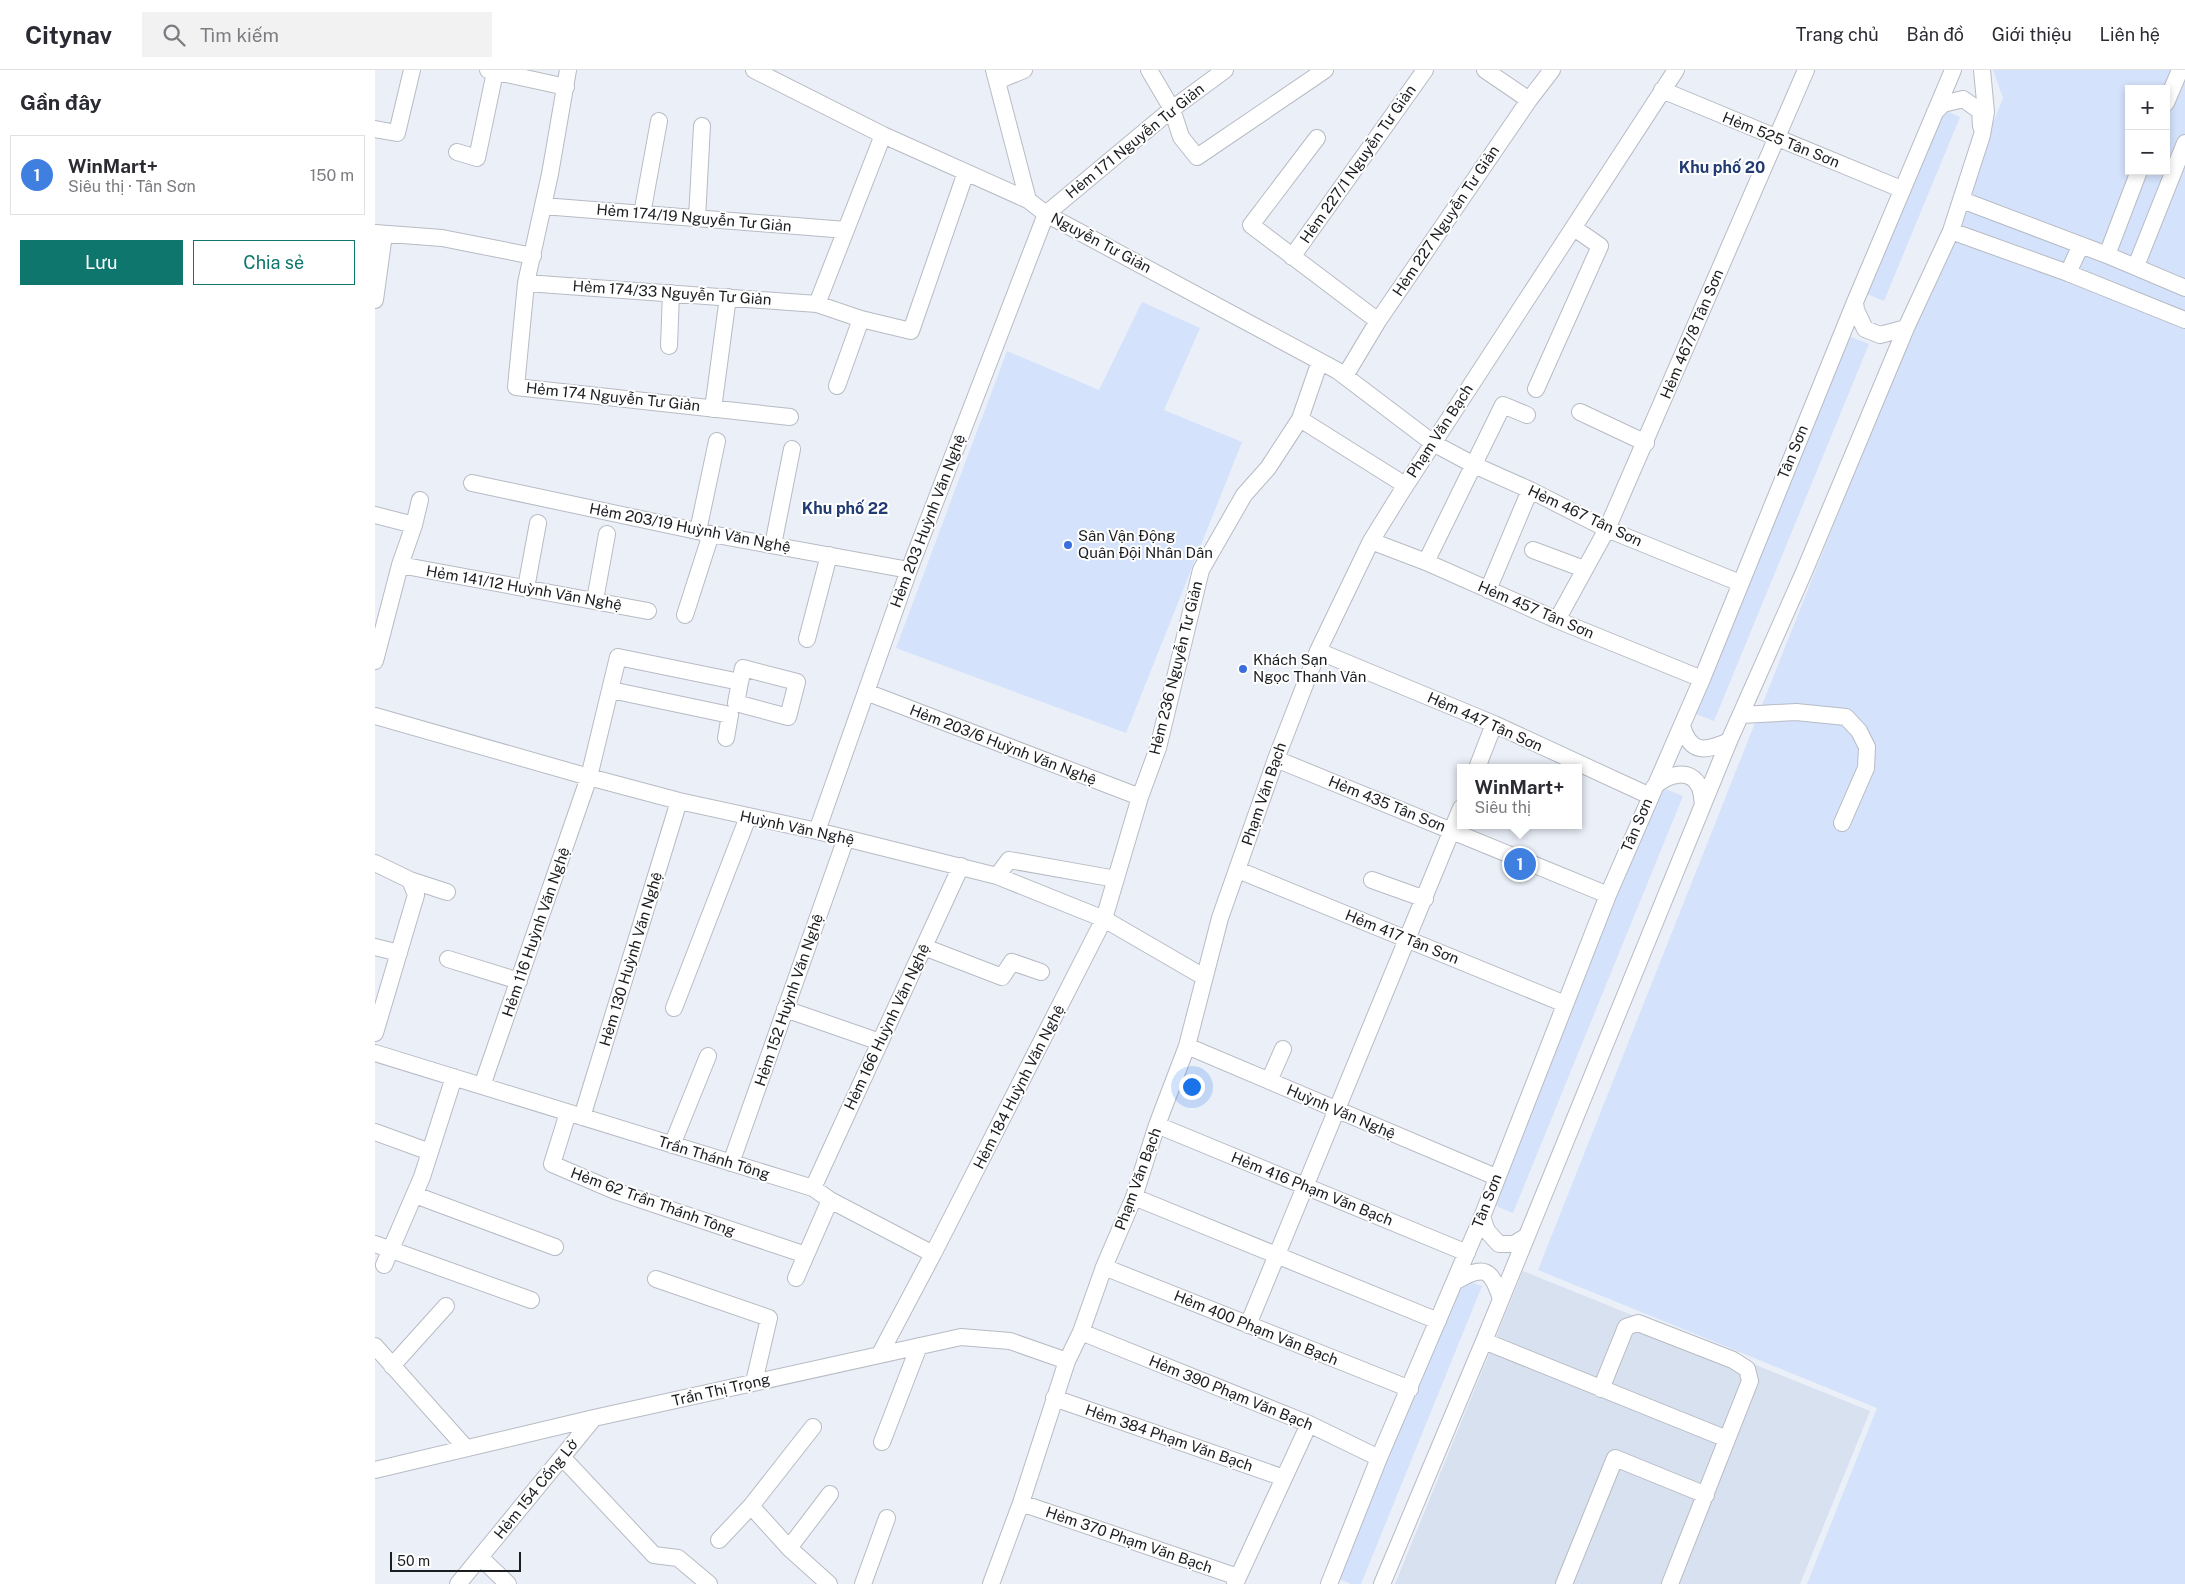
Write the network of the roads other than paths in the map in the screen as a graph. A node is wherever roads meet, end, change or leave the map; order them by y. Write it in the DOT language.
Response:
graph roads {
  1 [pos="412,70"];
  2 [pos="568,70"];
  3 [pos="754,70"];
  4 [pos="1024,70"];
  5 [pos="1149,70"];
  6 [pos="1225,70"];
  7 [pos="1325,70"];
  8 [pos="1425,70"];
  9 [pos="1485,70"];
  10 [pos="1552,70"];
  11 [pos="1676,70"];
  12 [pos="1806,70"];
  13 [pos="1953,70"];
  14 [pos="1982,70"];
  15 [pos="491,71"];
  16 [pos="995,75"];
  17 [pos="2180,79"];
  18 [pos="566,87"];
  19 [pos="1662,90"];
  20 [pos="2170,96"];
  21 [pos="1529,100"];
  22 [pos="1172,109"];
  23 [pos="1934,114"];
  24 [pos="659,121"];
  25 [pos="702,126"];
  26 [pos="375,130"];
  27 [pos="883,135"];
  28 [pos="1982,135"];
  29 [pos="1317,138"];
  30 [pos="1777,139"];
  31 [pos="2177,148"];
  32 [pos="457,152"];
  33 [pos="967,172"];
  34 [pos="2137,175"];
  35 [pos="1901,189"];
  36 [pos="1028,200"];
  37 [pos="1962,200"];
  38 [pos="543,206"];
  39 [pos="642,214"];
  40 [pos="1046,214"];
  41 [pos="697,218"];
  42 [pos="1574,228"];
  43 [pos="846,230"];
  44 [pos="1951,231"];
  45 [pos="380,234"];
  46 [pos="2081,245"];
  47 [pos="2107,255"];
  48 [pos="533,256"];
  49 [pos="1292,257"];
  50 [pos="2136,266"];
  51 [pos="2068,273"];
  52 [pos="526,283"];
  53 [pos="2185,288"];
  54 [pos="671,293"];
  55 [pos="728,297"];
  56 [pos="375,300"];
  57 [pos="1855,302"];
  58 [pos="817,304"];
  59 [pos="861,319"];
  60 [pos="1378,320"];
  61 [pos="2185,320"];
  62 [pos="1906,328"];
  63 [pos="669,346"];
  64 [pos="1320,361"];
  65 [pos="1345,376"];
  66 [pos="837,386"];
  67 [pos="1536,389"];
  68 [pos="713,408"];
  69 [pos="1580,412"];
  70 [pos="1527,415"];
  71 [pos="790,417"];
  72 [pos="1300,419"];
  73 [pos="717,441"];
  74 [pos="1433,443"];
  75 [pos="1646,443"];
  76 [pos="792,449"];
  77 [pos="1473,465"];
  78 [pos="472,483"];
  79 [pos="1405,486"];
  80 [pos="1530,490"];
  81 [pos="420,500"];
  82 [pos="375,515"];
  83 [pos="538,523"];
  84 [pos="414,525"];
  85 [pos="1607,530"];
  86 [pos="704,532"];
  87 [pos="607,534"];
  88 [pos="1371,541"];
  89 [pos="773,545"];
  90 [pos="1533,550"];
  91 [pos="829,555"];
  92 [pos="1426,562"];
  93 [pos="400,565"];
  94 [pos="1584,568"];
  95 [pos="909,570"];
  96 [pos="1740,583"];
  97 [pos="526,588"];
  98 [pos="1488,590"];
  99 [pos="595,600"];
  100 [pos="648,611"];
  101 [pos="685,616"];
  102 [pos="1557,620"];
  103 [pos="807,639"];
  104 [pos="1318,651"];
  105 [pos="375,660"];
  106 [pos="1702,679"];
  107 [pos="740,682"];
  108 [pos="611,690"];
  109 [pos="866,692"];
  110 [pos="1741,715"];
  111 [pos="375,716"];
  112 [pos="1494,724"];
  113 [pos="1683,726"];
  114 [pos="726,738"];
  115 [pos="1729,741"];
  116 [pos="1276,759"];
  117 [pos="1479,764"];
  118 [pos="589,777"];
  119 [pos="1651,792"];
  120 [pos="1140,797"];
  121 [pos="679,801"];
  122 [pos="1703,804"];
  123 [pos="748,817"];
  124 [pos="1457,819"];
  125 [pos="1842,823"];
  126 [pos="1453,830"];
  127 [pos="817,831"];
  128 [pos="846,838"];
  129 [pos="375,864"];
  130 [pos="961,866"];
  131 [pos="1238,870"];
  132 [pos="997,876"];
  133 [pos="1116,879"];
  134 [pos="410,880"];
  135 [pos="1371,880"];
  136 [pos="447,892"];
  137 [pos="1608,895"];
  138 [pos="1425,899"];
  139 [pos="1105,920"];
  140 [pos="1409,939"];
  141 [pos="375,947"];
  142 [pos="924,947"];
  143 [pos="399,953"];
  144 [pos="448,959"];
  145 [pos="1041,972"];
  146 [pos="1204,977"];
  147 [pos="519,981"];
  148 [pos="1565,1004"];
  149 [pos="674,1008"];
  150 [pos="785,1009"];
  151 [pos="375,1033"];
  152 [pos="880,1042"];
  153 [pos="1187,1046"];
  154 [pos="1283,1049"];
  155 [pos="375,1053"];
  156 [pos="708,1056"];
  157 [pos="453,1078"];
  158 [pos="1269,1081"];
  159 [pos="482,1086"];
  160 [pos="1337,1110"];
  161 [pos="575,1115"];
  162 [pos="1157,1125"];
  163 [pos="375,1132"];
  164 [pos="672,1145"];
  165 [pos="430,1152"];
  166 [pos="731,1163"];
  167 [pos="1496,1176"];
  168 [pos="1304,1185"];
  169 [pos="813,1188"];
  170 [pos="415,1195"];
  171 [pos="1134,1197"];
  172 [pos="830,1200"];
  173 [pos="1482,1217"];
  174 [pos="1527,1236"];
  175 [pos="375,1244"];
  176 [pos="555,1247"];
  177 [pos="391,1249"];
  178 [pos="1467,1253"];
  179 [pos="933,1254"];
  180 [pos="1277,1254"];
  181 [pos="806,1255"];
  182 [pos="384,1265"];
  183 [pos="1104,1267"];
  184 [pos="796,1278"];
  185 [pos="656,1279"];
  186 [pos="1456,1281"];
  187 [pos="1501,1299"];
  188 [pos="531,1300"];
  189 [pos="446,1306"];
  190 [pos="1437,1320"];
  191 [pos="1248,1326"];
  192 [pos="1081,1332"];
  193 [pos="1484,1341"];
  194 [pos="375,1346"];
  195 [pos="919,1346"];
  196 [pos="880,1354"];
  197 [pos="1067,1361"];
  198 [pos="393,1366"];
  199 [pos="754,1382"];
  200 [pos="1410,1389"];
  201 [pos="1601,1389"];
  202 [pos="1054,1398"];
  203 [pos="594,1418"];
  204 [pos="1309,1424"];
  205 [pos="813,1427"];
  206 [pos="1727,1440"];
  207 [pos="882,1442"];
  208 [pos="466,1448"];
  209 [pos="563,1457"];
  210 [pos="1379,1458"];
  211 [pos="375,1470"];
  212 [pos="1284,1478"];
  213 [pos="830,1494"];
  214 [pos="1706,1494"];
  215 [pos="1021,1503"];
  216 [pos="751,1506"];
  217 [pos="887,1518"];
  218 [pos="719,1540"];
  219 [pos="789,1548"];
  220 [pos="480,1557"];
  221 [pos="1236,1581"];
  222 [pos="459,1584"];
  223 [pos="508,1584"];
  224 [pos="709,1584"];
  225 [pos="829,1584"];
  226 [pos="863,1584"];
  227 [pos="991,1584"];
  228 [pos="1329,1584"];
  229 [pos="1382,1584"];
  230 [pos="1564,1584"];
  231 [pos="1671,1584"];
  1 -- 26 [label="street"];
  2 -- 18 [label="street, Hẻm 174 Nguyễn Tư Giản"];
  3 -- 27 [label="street, Nguyễn Tư Giản"];
  4 -- 16 [label="street"];
  5 -- 22 [label="street"];
  6 -- 22 [label="street, Hẻm 171 Nguyễn Tư Giản"];
  7 -- 22 [label="street"];
  8 -- 49 [label="street, Hẻm 227/1 Nguyễn Tư Giản"];
  9 -- 21 [label="street"];
  10 -- 21 [label="street, Hẻm 227 Nguyễn Tư Giản"];
  11 -- 19 [label="street, Phạm Văn Bạch"];
  12 -- 30 [label="street, Hẻm 467/8 Tân Sơn"];
  13 -- 23 [label="street, Tân Sơn"];
  14 -- 28 [label="street"];
  15 -- 18 [label="street"];
  15 -- 32 [label="street"];
  16 -- 36 [label="street"];
  17 -- 20 [label="street"];
  18 -- 38 [label="street, Hẻm 174 Nguyễn Tư Giản"];
  19 -- 30 [label="street, Hẻm 525 Tân Sơn"];
  19 -- 42 [label="street, Phạm Văn Bạch"];
  21 -- 60 [label="street, Hẻm 227 Nguyễn Tư Giản"];
  22 -- 40 [label="street, Hẻm 171 Nguyễn Tư Giản"];
  23 -- 28 [label="street"];
  23 -- 35 [label="street, Tân Sơn"];
  24 -- 39 [label="street"];
  25 -- 41 [label="street"];
  27 -- 33 [label="street, Nguyễn Tư Giản"];
  27 -- 43 [label="street"];
  28 -- 37 [label="street"];
  29 -- 49 [label="street, Hẻm 227/1 Nguyễn Tư Giản"];
  30 -- 35 [label="street, Hẻm 525 Tân Sơn"];
  30 -- 75 [label="street, Hẻm 467/8 Tân Sơn"];
  31 -- 50 [label="street"];
  33 -- 36 [label="street, Nguyễn Tư Giản"];
  33 -- 59 [label="street, Hẻm 174/33 Nguyễn Tư Giản"];
  34 -- 47 [label="street"];
  35 -- 57 [label="street, Tân Sơn"];
  36 -- 40 [label="street, Nguyễn Tư Giản"];
  37 -- 44 [label="street"];
  37 -- 46 [label="street"];
  38 -- 39 [label="street, Hẻm 174/19 Nguyễn Tư Giản"];
  38 -- 48 [label="street, Hẻm 174 Nguyễn Tư Giản"];
  39 -- 41 [label="street, Hẻm 174/19 Nguyễn Tư Giản"];
  40 -- 64 [label="street, Nguyễn Tư Giản"];
  40 -- 95 [label="street, Hẻm 203 Huỳnh Văn Nghệ"];
  41 -- 43 [label="street, Hẻm 174/19 Nguyễn Tư Giản"];
  42 -- 67 [label="street"];
  42 -- 74 [label="street, Phạm Văn Bạch"];
  43 -- 58 [label="street"];
  44 -- 51 [label="street"];
  44 -- 62 [label="street"];
  45 -- 48 [label="street"];
  45 -- 56 [label="street"];
  46 -- 47 [label="street"];
  46 -- 51 [label="street"];
  47 -- 50 [label="street"];
  48 -- 52 [label="street, Hẻm 174 Nguyễn Tư Giản"];
  49 -- 60 [label="street, Hẻm 227/1 Nguyễn Tư Giản"];
  50 -- 53 [label="street"];
  51 -- 61 [label="street"];
  52 -- 54 [label="street, Hẻm 174/33 Nguyễn Tư Giản"];
  52 -- 68 [label="street, Hẻm 174 Nguyễn Tư Giản"];
  54 -- 55 [label="street, Hẻm 174/33 Nguyễn Tư Giản"];
  54 -- 63 [label="street"];
  55 -- 58 [label="street, Hẻm 174/33 Nguyễn Tư Giản"];
  55 -- 68 [label="street"];
  57 -- 62 [label="street"];
  57 -- 96 [label="street, Tân Sơn"];
  58 -- 59 [label="street, Hẻm 174/33 Nguyễn Tư Giản"];
  59 -- 66 [label="street"];
  60 -- 65 [label="street, Hẻm 227 Nguyễn Tư Giản"];
  62 -- 110 [label="street"];
  64 -- 65 [label="street, Nguyễn Tư Giản"];
  64 -- 72 [label="street, Hẻm 236 Nguyễn Tư Giản"];
  65 -- 74 [label="street, Nguyễn Tư Giản"];
  68 -- 71 [label="street, Hẻm 174 Nguyễn Tư Giản"];
  69 -- 75 [label="street"];
  70 -- 77 [label="street"];
  72 -- 79 [label="street"];
  72 -- 120 [label="street, Hẻm 236 Nguyễn Tư Giản"];
  73 -- 86 [label="street"];
  74 -- 77 [label="street, Hẻm 467 Tân Sơn"];
  74 -- 79 [label="street, Phạm Văn Bạch"];
  75 -- 85 [label="street, Hẻm 467/8 Tân Sơn"];
  76 -- 89 [label="street"];
  77 -- 80 [label="street, Hẻm 467 Tân Sơn"];
  77 -- 92 [label="street"];
  78 -- 86 [label="street, Hẻm 203/19 Huỳnh Văn Nghệ"];
  79 -- 88 [label="street, Phạm Văn Bạch"];
  80 -- 85 [label="street, Hẻm 467 Tân Sơn"];
  80 -- 98 [label="street"];
  81 -- 84 [label="street"];
  82 -- 84 [label="street"];
  83 -- 97 [label="street"];
  84 -- 93 [label="street"];
  85 -- 94 [label="street, Hẻm 467/8 Tân Sơn"];
  85 -- 96 [label="street, Hẻm 467 Tân Sơn"];
  86 -- 89 [label="street, Hẻm 203/19 Huỳnh Văn Nghệ"];
  86 -- 101 [label="street"];
  87 -- 99 [label="street"];
  88 -- 92 [label="street, Hẻm 457 Tân Sơn"];
  88 -- 104 [label="street, Phạm Văn Bạch"];
  89 -- 91 [label="street, Hẻm 203/19 Huỳnh Văn Nghệ"];
  90 -- 94 [label="street"];
  91 -- 95 [label="street, Hẻm 203/19 Huỳnh Văn Nghệ"];
  91 -- 103 [label="street"];
  92 -- 98 [label="street, Hẻm 457 Tân Sơn"];
  93 -- 97 [label="street, Hẻm 141/12 Huỳnh Văn Nghệ"];
  93 -- 105 [label="street"];
  94 -- 102 [label="street, Hẻm 467/8 Tân Sơn"];
  95 -- 109 [label="street, Hẻm 203 Huỳnh Văn Nghệ"];
  96 -- 106 [label="street, Tân Sơn"];
  97 -- 99 [label="street, Hẻm 141/12 Huỳnh Văn Nghệ"];
  98 -- 102 [label="street, Hẻm 457 Tân Sơn"];
  99 -- 100 [label="street, Hẻm 141/12 Huỳnh Văn Nghệ"];
  102 -- 106 [label="street, Hẻm 457 Tân Sơn"];
  104 -- 112 [label="street, Hẻm 447 Tân Sơn"];
  104 -- 116 [label="street, Phạm Văn Bạch"];
  106 -- 113 [label="street, Tân Sơn"];
  107 -- 108 [label="street, Hẻm 116 Huỳnh Văn Nghệ"];
  108 -- 114 [label="street"];
  108 -- 118 [label="street, Hẻm 116 Huỳnh Văn Nghệ"];
  109 -- 120 [label="street, Hẻm 203/6 Huỳnh Văn Nghệ"];
  109 -- 127 [label="street, Hẻm 203 Huỳnh Văn Nghệ"];
  110 -- 115 [label="street"];
  110 -- 125 [label="street"];
  111 -- 118 [label="street, Huỳnh Văn Nghệ"];
  112 -- 117 [label="street"];
  112 -- 119 [label="street, Hẻm 447 Tân Sơn"];
  113 -- 115 [label="street"];
  113 -- 119 [label="street, Tân Sơn"];
  115 -- 122 [label="street"];
  116 -- 126 [label="street, Hẻm 435 Tân Sơn"];
  116 -- 131 [label="street, Phạm Văn Bạch"];
  118 -- 121 [label="street, Huỳnh Văn Nghệ"];
  118 -- 147 [label="street, Hẻm 116 Huỳnh Văn Nghệ"];
  119 -- 122 [label="street"];
  119 -- 137 [label="street, Tân Sơn"];
  120 -- 133 [label="street, Hẻm 236 Nguyễn Tư Giản"];
  121 -- 123 [label="street, Huỳnh Văn Nghệ"];
  121 -- 161 [label="street, Hẻm 130 Huỳnh Văn Nghệ"];
  122 -- 174 [label="street"];
  123 -- 127 [label="street, Huỳnh Văn Nghệ"];
  123 -- 149 [label="street"];
  124 -- 126 [label="street"];
  126 -- 137 [label="street, Hẻm 435 Tân Sơn"];
  126 -- 138 [label="street"];
  127 -- 128 [label="street, Huỳnh Văn Nghệ"];
  128 -- 130 [label="street, Huỳnh Văn Nghệ"];
  128 -- 150 [label="street, Hẻm 152 Huỳnh Văn Nghệ"];
  129 -- 134 [label="street"];
  130 -- 132 [label="street, Huỳnh Văn Nghệ"];
  130 -- 142 [label="street, Hẻm 166 Huỳnh Văn Nghệ"];
  131 -- 140 [label="street, Hẻm 417 Tân Sơn"];
  131 -- 146 [label="street, Phạm Văn Bạch"];
  132 -- 133 [label="street"];
  132 -- 139 [label="street, Huỳnh Văn Nghệ"];
  133 -- 139 [label="street, Hẻm 184 Huỳnh Văn Nghệ"];
  134 -- 136 [label="street"];
  134 -- 143 [label="street"];
  135 -- 138 [label="street"];
  137 -- 148 [label="street, Tân Sơn"];
  138 -- 140 [label="street"];
  139 -- 146 [label="street, Huỳnh Văn Nghệ"];
  139 -- 179 [label="street, Hẻm 184 Huỳnh Văn Nghệ"];
  140 -- 148 [label="street, Hẻm 417 Tân Sơn"];
  140 -- 160 [label="street"];
  141 -- 143 [label="street"];
  142 -- 145 [label="street"];
  142 -- 152 [label="street, Hẻm 166 Huỳnh Văn Nghệ"];
  143 -- 151 [label="street"];
  144 -- 147 [label="street"];
  146 -- 153 [label="street, Phạm Văn Bạch"];
  147 -- 159 [label="street, Hẻm 116 Huỳnh Văn Nghệ"];
  148 -- 167 [label="street, Tân Sơn"];
  150 -- 152 [label="street"];
  150 -- 166 [label="street, Hẻm 152 Huỳnh Văn Nghệ"];
  152 -- 169 [label="street, Hẻm 166 Huỳnh Văn Nghệ"];
  153 -- 158 [label="street, Huỳnh Văn Nghệ"];
  153 -- 162 [label="street, Phạm Văn Bạch"];
  154 -- 158 [label="street"];
  155 -- 157 [label="street, Trần Thánh Tông"];
  156 -- 164 [label="street"];
  157 -- 159 [label="street, Trần Thánh Tông"];
  157 -- 165 [label="street"];
  158 -- 160 [label="street, Huỳnh Văn Nghệ"];
  159 -- 161 [label="street, Trần Thánh Tông"];
  160 -- 167 [label="street, Huỳnh Văn Nghệ"];
  160 -- 168 [label="street"];
  161 -- 164 [label="street, Trần Thánh Tông"];
  161 -- 181 [label="street, Hẻm 62 Trần Thánh Tông"];
  162 -- 168 [label="street, Hẻm 416 Phạm Văn Bạch"];
  162 -- 171 [label="street, Phạm Văn Bạch"];
  163 -- 165 [label="street"];
  164 -- 166 [label="street, Trần Thánh Tông"];
  165 -- 170 [label="street"];
  166 -- 169 [label="street, Trần Thánh Tông"];
  167 -- 173 [label="street, Tân Sơn"];
  168 -- 178 [label="street, Hẻm 416 Phạm Văn Bạch"];
  168 -- 180 [label="street"];
  169 -- 172 [label="street, Trần Thánh Tông"];
  170 -- 176 [label="street"];
  170 -- 177 [label="street"];
  171 -- 180 [label="street"];
  171 -- 183 [label="street, Phạm Văn Bạch"];
  172 -- 179 [label="street, Trần Thánh Tông"];
  172 -- 181 [label="street"];
  173 -- 174 [label="street"];
  173 -- 178 [label="street, Tân Sơn"];
  174 -- 187 [label="street"];
  175 -- 177 [label="street"];
  177 -- 182 [label="street"];
  177 -- 188 [label="street"];
  178 -- 186 [label="street, Tân Sơn"];
  179 -- 196 [label="street"];
  180 -- 190 [label="street"];
  180 -- 191 [label="street"];
  181 -- 184 [label="street"];
  183 -- 191 [label="street, Hẻm 400 Phạm Văn Bạch"];
  183 -- 192 [label="street, Phạm Văn Bạch"];
  185 -- 199 [label="street"];
  186 -- 187 [label="street"];
  186 -- 190 [label="street, Tân Sơn"];
  187 -- 193 [label="street"];
  189 -- 198 [label="street"];
  190 -- 200 [label="street, Tân Sơn"];
  191 -- 200 [label="street, Hẻm 400 Phạm Văn Bạch"];
  192 -- 197 [label="street, Phạm Văn Bạch"];
  192 -- 204 [label="street, Hẻm 390 Phạm Văn Bạch"];
  193 -- 201 [label="street"];
  193 -- 229 [label="street"];
  194 -- 198 [label="street"];
  195 -- 196 [label="street, Trần Thị Trọng"];
  195 -- 197 [label="street, Trần Thị Trọng"];
  195 -- 207 [label="street"];
  196 -- 199 [label="street, Trần Thị Trọng"];
  197 -- 202 [label="street, Phạm Văn Bạch"];
  198 -- 208 [label="street"];
  199 -- 203 [label="street, Trần Thị Trọng"];
  200 -- 210 [label="street, Tân Sơn"];
  201 -- 206 [label="street"];
  201 -- 206 [label="street"];
  202 -- 212 [label="street, Hẻm 384 Phạm Văn Bạch"];
  202 -- 215 [label="street, Phạm Văn Bạch"];
  203 -- 208 [label="street, Trần Thị Trọng"];
  203 -- 209 [label="street, Hẻm 154 Cống Lở"];
  204 -- 210 [label="street, Hẻm 390 Phạm Văn Bạch"];
  204 -- 212 [label="street, Hẻm 370 Phạm Văn Bạch"];
  205 -- 216 [label="street"];
  206 -- 214 [label="street"];
  208 -- 211 [label="street, Trần Thị Trọng"];
  209 -- 220 [label="street, Hẻm 154 Cống Lở"];
  209 -- 224 [label="street"];
  210 -- 228 [label="street, Tân Sơn"];
  212 -- 221 [label="street, Hẻm 370 Phạm Văn Bạch"];
  213 -- 219 [label="street"];
  214 -- 230 [label="street"];
  214 -- 231 [label="street"];
  215 -- 221 [label="street, Hẻm 370 Phạm Văn Bạch"];
  215 -- 227 [label="street, Phạm Văn Bạch"];
  216 -- 218 [label="street"];
  216 -- 219 [label="street"];
  217 -- 226 [label="street"];
  219 -- 225 [label="street"];
  220 -- 222 [label="street, Hẻm 154 Cống Lở"];
  220 -- 223 [label="street"];
}
